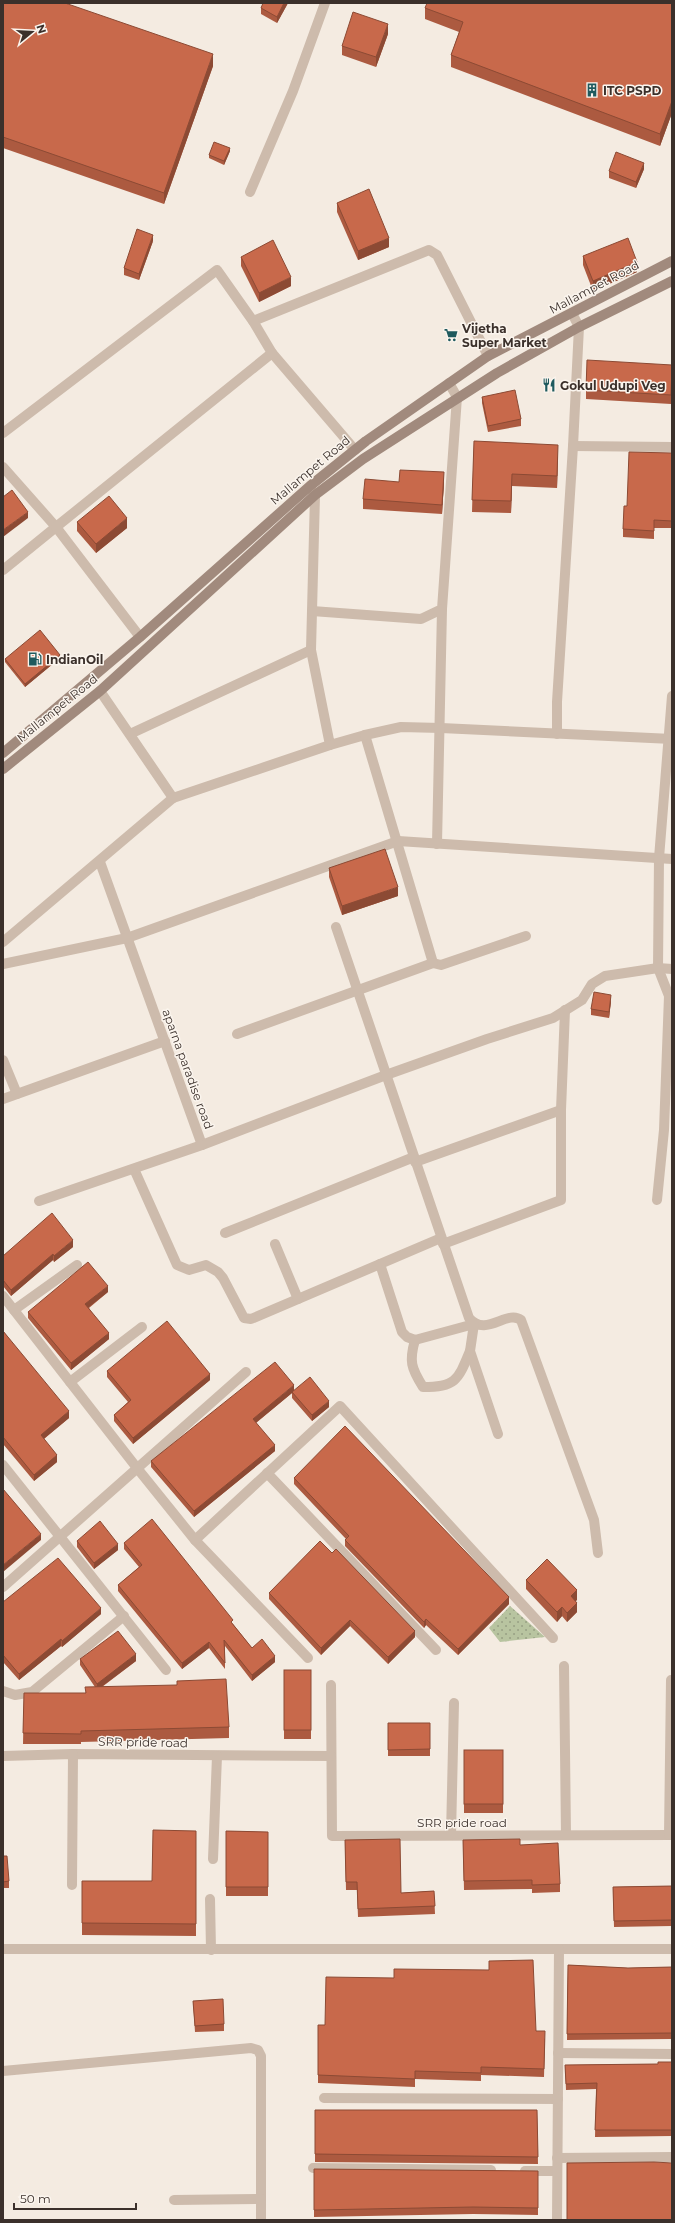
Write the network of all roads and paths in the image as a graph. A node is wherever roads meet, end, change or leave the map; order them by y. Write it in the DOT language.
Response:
graph roads {
  1 [pos="324,3"];
  2 [pos="250,192"];
  3 [pos="672,261"];
  4 [pos="672,280"];
  5 [pos="572,313"];
  6 [pos="253,321"];
  7 [pos="578,327"];
  8 [pos="272,353"];
  9 [pos="488,356"];
  10 [pos="449,383"];
  11 [pos="457,397"];
  12 [pos="3,433"];
  13 [pos="573,446"];
  14 [pos="672,447"];
  15 [pos="355,450"];
  16 [pos="3,467"];
  17 [pos="310,486"];
  18 [pos="315,495"];
  19 [pos="56,527"];
  20 [pos="3,570"];
  21 [pos="442,609"];
  22 [pos="169,611"];
  23 [pos="312,611"];
  24 [pos="177,621"];
  25 [pos="140,637"];
  26 [pos="311,650"];
  27 [pos="100,691"];
  28 [pos="672,696"];
  29 [pos="441,728"];
  30 [pos="130,734"];
  31 [pos="557,734"];
  32 [pos="365,735"];
  33 [pos="671,739"];
  34 [pos="330,745"];
  35 [pos="3,753"];
  36 [pos="3,769"];
  37 [pos="173,798"];
  38 [pos="398,841"];
  39 [pos="437,844"];
  40 [pos="659,858"];
  41 [pos="672,859"];
  42 [pos="100,862"];
  43 [pos="336,927"];
  44 [pos="526,936"];
  45 [pos="127,938"];
  46 [pos="3,942"];
  47 [pos="433,963"];
  48 [pos="3,964"];
  49 [pos="658,968"];
  50 [pos="672,969"];
  51 [pos="357,991"];
  52 [pos="566,1010"];
  53 [pos="237,1034"];
  54 [pos="165,1041"];
  55 [pos="3,1060"];
  56 [pos="386,1075"];
  57 [pos="17,1094"];
  58 [pos="3,1099"];
  59 [pos="561,1110"];
  60 [pos="202,1145"];
  61 [pos="415,1160"];
  62 [pos="134,1168"];
  63 [pos="657,1200"];
  64 [pos="39,1201"];
  65 [pos="225,1233"];
  66 [pos="442,1241"];
  67 [pos="275,1244"];
  68 [pos="380,1264"];
  69 [pos="77,1265"];
  70 [pos="3,1296"];
  71 [pos="298,1299"];
  72 [pos="14,1310"];
  73 [pos="474,1324"];
  74 [pos="142,1327"];
  75 [pos="415,1340"];
  76 [pos="470,1351"];
  77 [pos="246,1372"];
  78 [pos="70,1382"];
  79 [pos="498,1434"];
  80 [pos="3,1466"];
  81 [pos="137,1468"];
  82 [pos="268,1473"];
  83 [pos="60,1536"];
  84 [pos="195,1540"];
  85 [pos="598,1553"];
  86 [pos="3,1587"];
  87 [pos="124,1616"];
  88 [pos="553,1638"];
  89 [pos="436,1650"];
  90 [pos="308,1658"];
  91 [pos="564,1666"];
  92 [pos="166,1670"];
  93 [pos="671,1680"];
  94 [pos="331,1685"];
  95 [pos="3,1691"];
  96 [pos="454,1703"];
  97 [pos="671,1715"];
  98 [pos="73,1754"];
  99 [pos="3,1756"];
  100 [pos="217,1756"];
  101 [pos="331,1756"];
  102 [pos="671,1780"];
  103 [pos="566,1835"];
  104 [pos="670,1835"];
  105 [pos="452,1836"];
  106 [pos="213,1859"];
  107 [pos="72,1885"];
  108 [pos="210,1899"];
  109 [pos="3,1949"];
  110 [pos="559,1949"];
  111 [pos="672,1949"];
  112 [pos="211,1950"];
  113 [pos="558,2053"];
  114 [pos="672,2054"];
  115 [pos="3,2071"];
  116 [pos="324,2098"];
  117 [pos="558,2098"];
  118 [pos="672,2157"];
  119 [pos="557,2158"];
  120 [pos="313,2168"];
  121 [pos="502,2170"];
  122 [pos="518,2171"];
  123 [pos="557,2171"];
  124 [pos="261,2199"];
  125 [pos="174,2200"];
  126 [pos="261,2220"];
  127 [pos="557,2220"];
  1 -- 2 [label="street"];
  3 -- 5 [label="main road, Mallampet Road"];
  4 -- 7 [label="main road, Mallampet Road"];
  5 -- 7 [label="street"];
  5 -- 9 [label="main road, Mallampet Road"];
  6 -- 8 [label="street"];
  6 -- 9 [label="street"];
  6 -- 12 [label="street"];
  7 -- 11 [label="main road, Mallampet Road"];
  7 -- 13 [label="street"];
  8 -- 15 [label="street"];
  8 -- 19 [label="street"];
  9 -- 10 [label="main road, Mallampet Road"];
  10 -- 11 [label="street"];
  10 -- 15 [label="main road, Mallampet Road"];
  11 -- 18 [label="main road, Mallampet Road"];
  11 -- 21 [label="street"];
  13 -- 14 [label="street"];
  13 -- 31 [label="street"];
  15 -- 17 [label="main road, Mallampet Road"];
  16 -- 19 [label="street"];
  17 -- 18 [label="street"];
  17 -- 22 [label="main road, Mallampet Road"];
  18 -- 23 [label="street"];
  18 -- 24 [label="main road, Mallampet Road"];
  19 -- 20 [label="street"];
  19 -- 25 [label="street"];
  21 -- 23 [label="street"];
  21 -- 29 [label="street"];
  22 -- 24 [label="main road"];
  22 -- 25 [label="main road, Mallampet Road"];
  23 -- 26 [label="street"];
  24 -- 27 [label="main road, Mallampet Road"];
  25 -- 35 [label="main road, Mallampet Road"];
  26 -- 30 [label="street"];
  26 -- 34 [label="street"];
  27 -- 30 [label="street"];
  27 -- 36 [label="main road, Mallampet Road"];
  28 -- 33 [label="street"];
  29 -- 31 [label="street"];
  29 -- 32 [label="street"];
  29 -- 39 [label="street"];
  30 -- 37 [label="street"];
  31 -- 33 [label="street"];
  32 -- 34 [label="street"];
  32 -- 38 [label="street"];
  33 -- 40 [label="street"];
  34 -- 37 [label="street"];
  37 -- 42 [label="street"];
  38 -- 39 [label="street"];
  38 -- 45 [label="street"];
  38 -- 47 [label="street"];
  39 -- 40 [label="street"];
  40 -- 41 [label="street"];
  40 -- 49 [label="street"];
  42 -- 45 [label="street, aparna paradise road"];
  42 -- 46 [label="street"];
  43 -- 51 [label="street"];
  44 -- 47 [label="street"];
  45 -- 48 [label="street"];
  45 -- 54 [label="street, aparna paradise road"];
  47 -- 51 [label="street"];
  49 -- 50 [label="street, aparna paradise road"];
  49 -- 52 [label="street, aparna paradise road"];
  49 -- 63 [label="street"];
  51 -- 53 [label="street"];
  51 -- 56 [label="street"];
  52 -- 56 [label="street, aparna paradise road"];
  52 -- 59 [label="street"];
  54 -- 57 [label="street"];
  54 -- 60 [label="street, aparna paradise road"];
  55 -- 57 [label="street"];
  56 -- 60 [label="street, aparna paradise road"];
  56 -- 61 [label="street"];
  57 -- 58 [label="street"];
  59 -- 61 [label="street"];
  59 -- 66 [label="street"];
  60 -- 62 [label="street"];
  61 -- 65 [label="street"];
  61 -- 66 [label="street"];
  62 -- 64 [label="street"];
  62 -- 71 [label="street"];
  66 -- 68 [label="street"];
  66 -- 73 [label="street"];
  67 -- 71 [label="street"];
  68 -- 71 [label="street"];
  68 -- 75 [label="street"];
  69 -- 72 [label="street"];
  70 -- 72 [label="street"];
  72 -- 78 [label="street"];
  73 -- 75 [label="street"];
  73 -- 76 [label="street"];
  73 -- 85 [label="street"];
  74 -- 78 [label="street"];
  75 -- 76 [label="street"];
  76 -- 79 [label="street"];
  77 -- 81 [label="street"];
  78 -- 81 [label="street"];
  80 -- 83 [label="street"];
  81 -- 83 [label="street"];
  81 -- 84 [label="street"];
  82 -- 84 [label="street"];
  82 -- 88 [label="street"];
  82 -- 89 [label="street"];
  83 -- 86 [label="street"];
  83 -- 87 [label="street"];
  84 -- 90 [label="street"];
  87 -- 92 [label="street"];
  87 -- 95 [label="street"];
  91 -- 103 [label="street"];
  93 -- 97 [label="street"];
  94 -- 101 [label="street, SRR pride road"];
  96 -- 105 [label="street"];
  97 -- 102 [label="street"];
  98 -- 99 [label="street, SRR pride road"];
  98 -- 100 [label="street, SRR pride road"];
  98 -- 107 [label="street"];
  100 -- 101 [label="street, SRR pride road"];
  100 -- 106 [label="street"];
  101 -- 105 [label="street, SRR pride road"];
  102 -- 104 [label="street"];
  103 -- 104 [label="street, SRR pride road"];
  103 -- 105 [label="street, SRR pride road"];
  108 -- 112 [label="street"];
  109 -- 112 [label="street"];
  110 -- 111 [label="street"];
  110 -- 112 [label="street"];
  110 -- 113 [label="street"];
  113 -- 114 [label="street"];
  113 -- 117 [label="street"];
  115 -- 124 [label="street"];
  116 -- 117 [label="street"];
  117 -- 119 [label="street"];
  118 -- 119 [label="street"];
  119 -- 123 [label="street"];
  120 -- 121 [label="street"];
  122 -- 123 [label="street"];
  123 -- 127 [label="street"];
  124 -- 125 [label="street"];
  124 -- 126 [label="street"];
}
